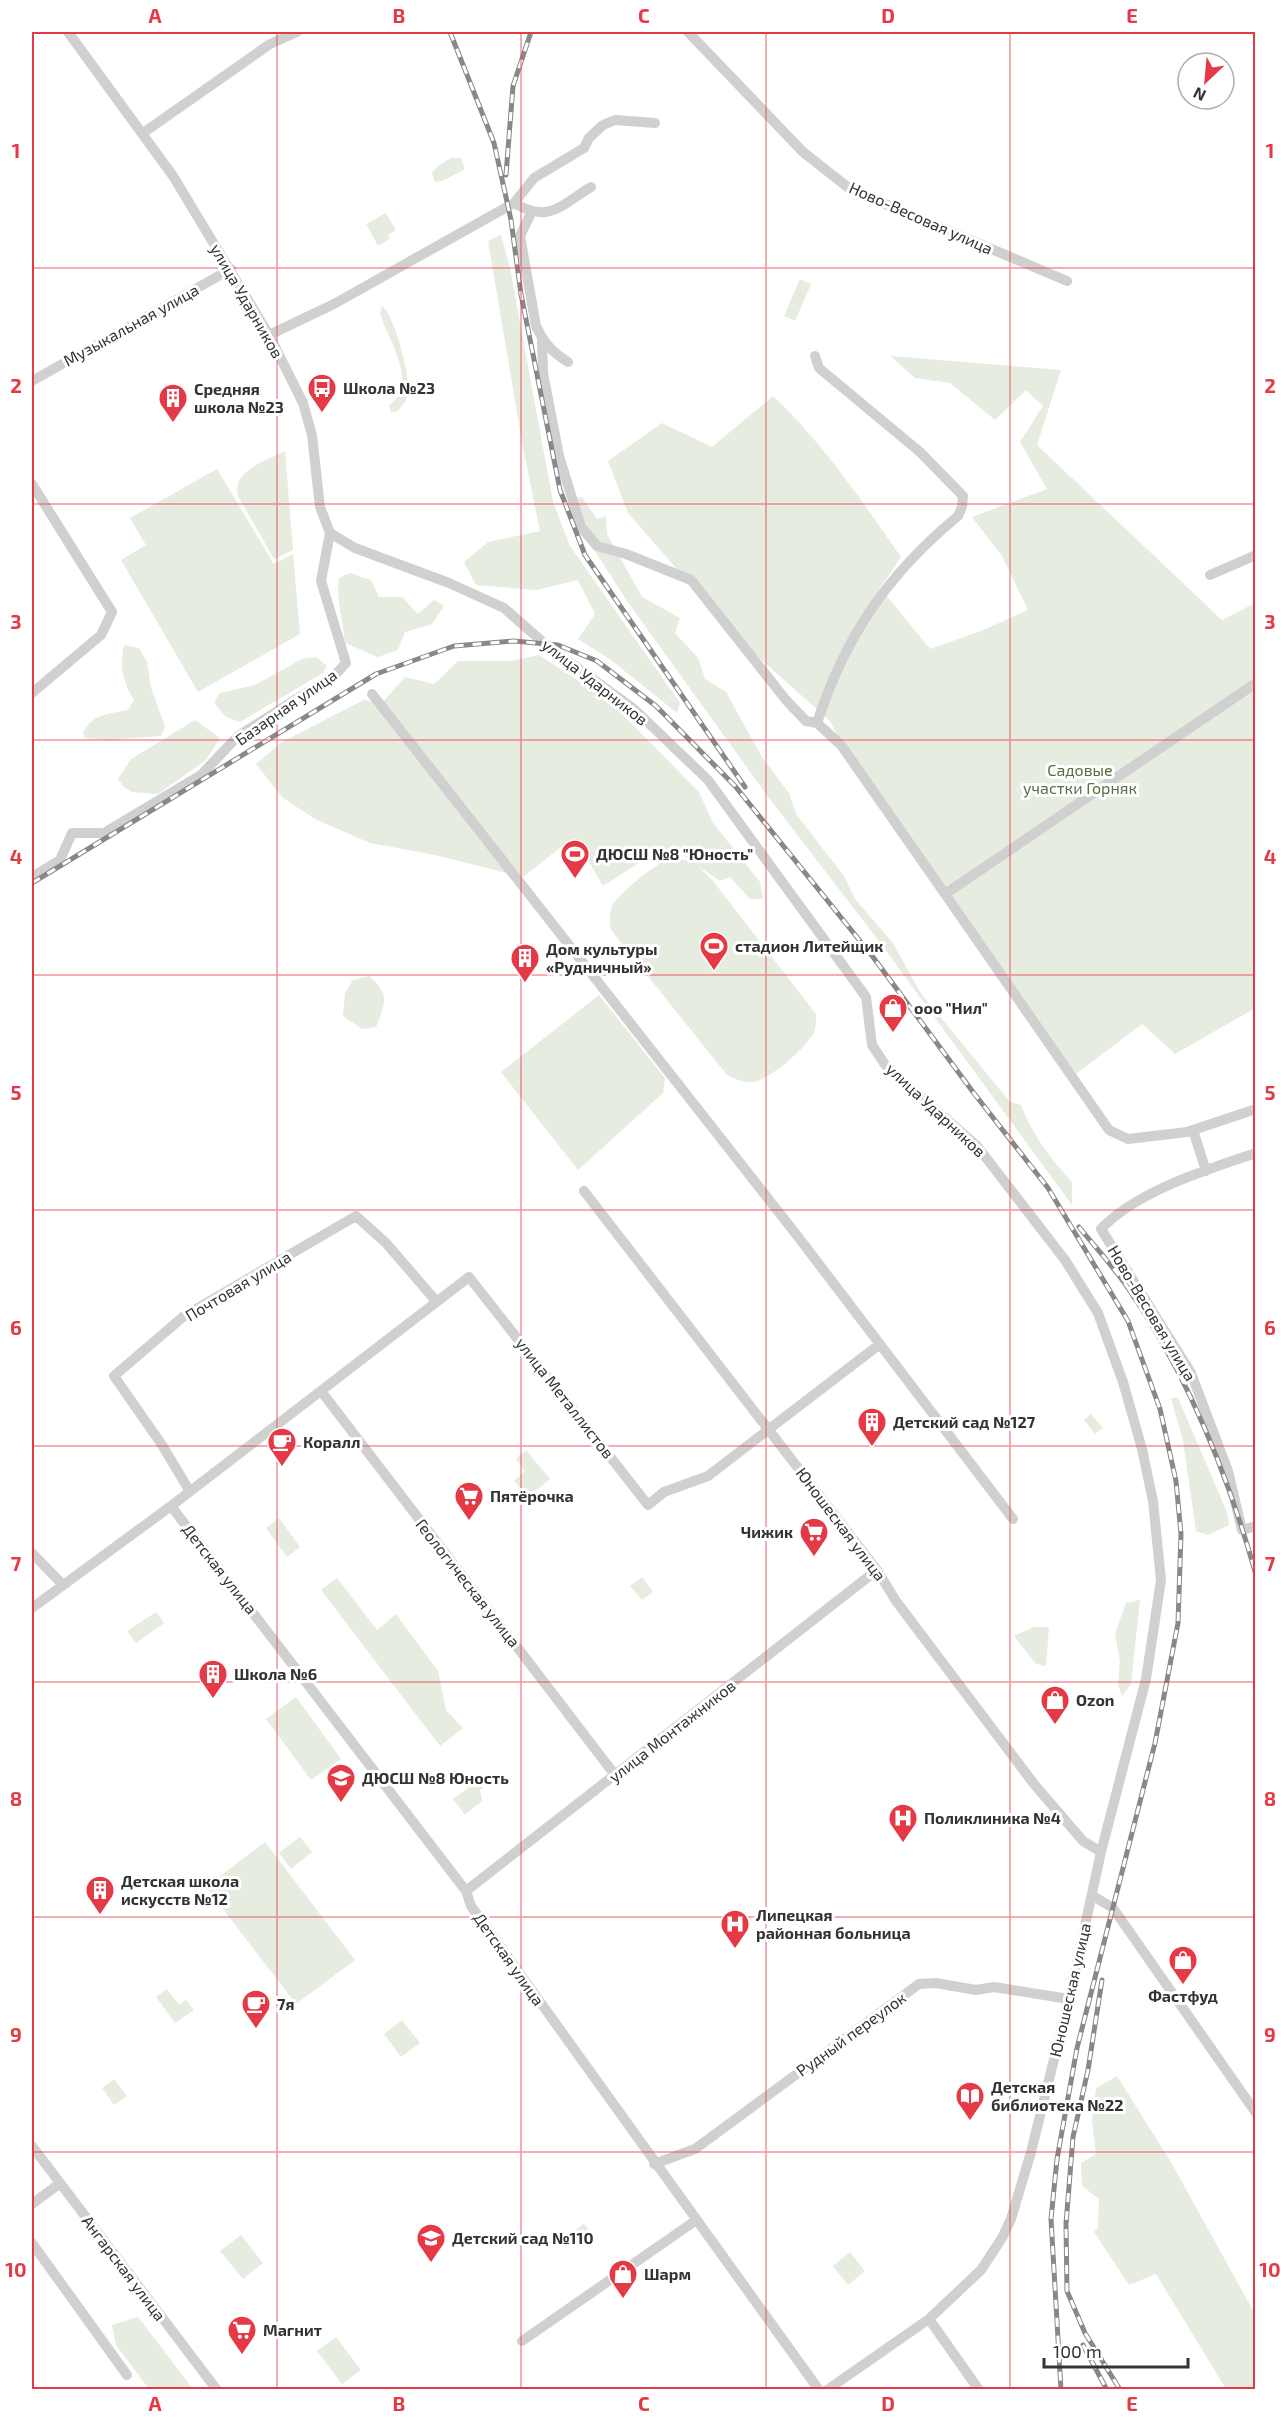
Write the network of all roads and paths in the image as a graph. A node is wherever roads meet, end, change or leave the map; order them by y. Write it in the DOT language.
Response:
graph roads {
  1 [pos="68,32"];
  2 [pos="297,32"];
  3 [pos="688,32"];
  4 [pos="655,123"];
  5 [pos="143,133"];
  6 [pos="591,187"];
  7 [pos="514,203"];
  8 [pos="532,211"];
  9 [pos="231,269"];
  10 [pos="1068,281"];
  11 [pos="269,335"];
  12 [pos="542,340"];
  13 [pos="815,356"];
  14 [pos="568,362"];
  15 [pos="32,381"];
  16 [pos="32,484"];
  17 [pos="330,533"];
  18 [pos="1256,555"];
  19 [pos="1210,575"];
  20 [pos="1256,683"];
  21 [pos="32,693"];
  22 [pos="372,694"];
  23 [pos="817,723"];
  24 [pos="32,877"];
  25 [pos="945,894"];
  26 [pos="1256,1108"];
  27 [pos="1193,1130"];
  28 [pos="1256,1153"];
  29 [pos="1206,1171"];
  30 [pos="584,1191"];
  31 [pos="436,1301"];
  32 [pos="880,1344"];
  33 [pos="321,1391"];
  34 [pos="769,1429"];
  35 [pos="189,1490"];
  36 [pos="171,1506"];
  37 [pos="1014,1519"];
  38 [pos="1256,1526"];
  39 [pos="1158,1547"];
  40 [pos="32,1553"];
  41 [pos="878,1570"];
  42 [pos="63,1585"];
  43 [pos="32,1608"];
  44 [pos="615,1775"];
  45 [pos="1101,1852"];
  46 [pos="466,1891"];
  47 [pos="1093,1896"];
  48 [pos="1069,1999"];
  49 [pos="1256,2113"];
  50 [pos="32,2146"];
  51 [pos="654,2164"];
  52 [pos="59,2184"];
  53 [pos="32,2204"];
  54 [pos="695,2221"];
  55 [pos="32,2243"];
  56 [pos="929,2319"];
  57 [pos="522,2341"];
  58 [pos="127,2375"];
  59 [pos="843,2385"];
  60 [pos="217,2390"];
  61 [pos="819,2390"];
  62 [pos="827,2390"];
  63 [pos="979,2390"];
  1 -- 5 [label="street, улица Ударников"];
  2 -- 5 [label="street"];
  3 -- 10 [label="street, Ново-Весовая улица"];
  4 -- 7 [label="street"];
  5 -- 9 [label="street, улица Ударников"];
  6 -- 8 [label="street"];
  7 -- 8 [label="street"];
  7 -- 11 [label="street"];
  8 -- 12 [label="street"];
  9 -- 11 [label="street, улица Ударников"];
  9 -- 15 [label="street, Музыкальная улица"];
  11 -- 17 [label="street, улица Ударников"];
  12 -- 14 [label="street"];
  12 -- 23 [label="street"];
  13 -- 23 [label="street"];
  16 -- 21 [label="street"];
  17 -- 24 [label="street, Базарная улица"];
  17 -- 39 [label="street, улица Ударников"];
  18 -- 19 [label="street"];
  20 -- 25 [label="street"];
  22 -- 32 [label="street"];
  23 -- 25 [label="street"];
  25 -- 27 [label="street"];
  26 -- 27 [label="street"];
  27 -- 29 [label="street"];
  28 -- 29 [label="street, Ново-Весовая улица"];
  29 -- 38 [label="street, Ново-Весовая улица"];
  30 -- 34 [label="street, Юношеская улица"];
  31 -- 33 [label="street"];
  31 -- 34 [label="street, улица Металлистов"];
  31 -- 35 [label="street, Почтовая улица"];
  32 -- 34 [label="street"];
  32 -- 37 [label="street"];
  33 -- 35 [label="street"];
  33 -- 44 [label="street, Геологическая улица"];
  34 -- 41 [label="street, Юношеская улица"];
  35 -- 36 [label="street"];
  36 -- 42 [label="street"];
  36 -- 46 [label="street, Детская улица"];
  39 -- 45 [label="street, Юношеская улица"];
  40 -- 42 [label="street"];
  41 -- 44 [label="street, улица Монтажников"];
  41 -- 45 [label="street, Юношеская улица"];
  42 -- 43 [label="street"];
  44 -- 46 [label="street, улица Монтажников"];
  45 -- 47 [label="street, Юношеская улица"];
  46 -- 51 [label="street, Детская улица"];
  47 -- 48 [label="street, Юношеская улица"];
  47 -- 49 [label="street, Юношеская улица"];
  48 -- 51 [label="street, Рудный переулок"];
  48 -- 56 [label="street, Юношеская улица"];
  50 -- 52 [label="street, Ангарская улица"];
  51 -- 54 [label="street, Детская улица"];
  52 -- 53 [label="street"];
  52 -- 60 [label="street, Ангарская улица"];
  54 -- 57 [label="street"];
  54 -- 61 [label="street, Детская улица"];
  55 -- 58 [label="street"];
  56 -- 59 [label="street"];
  56 -- 63 [label="street"];
  59 -- 62 [label="street"];
}
